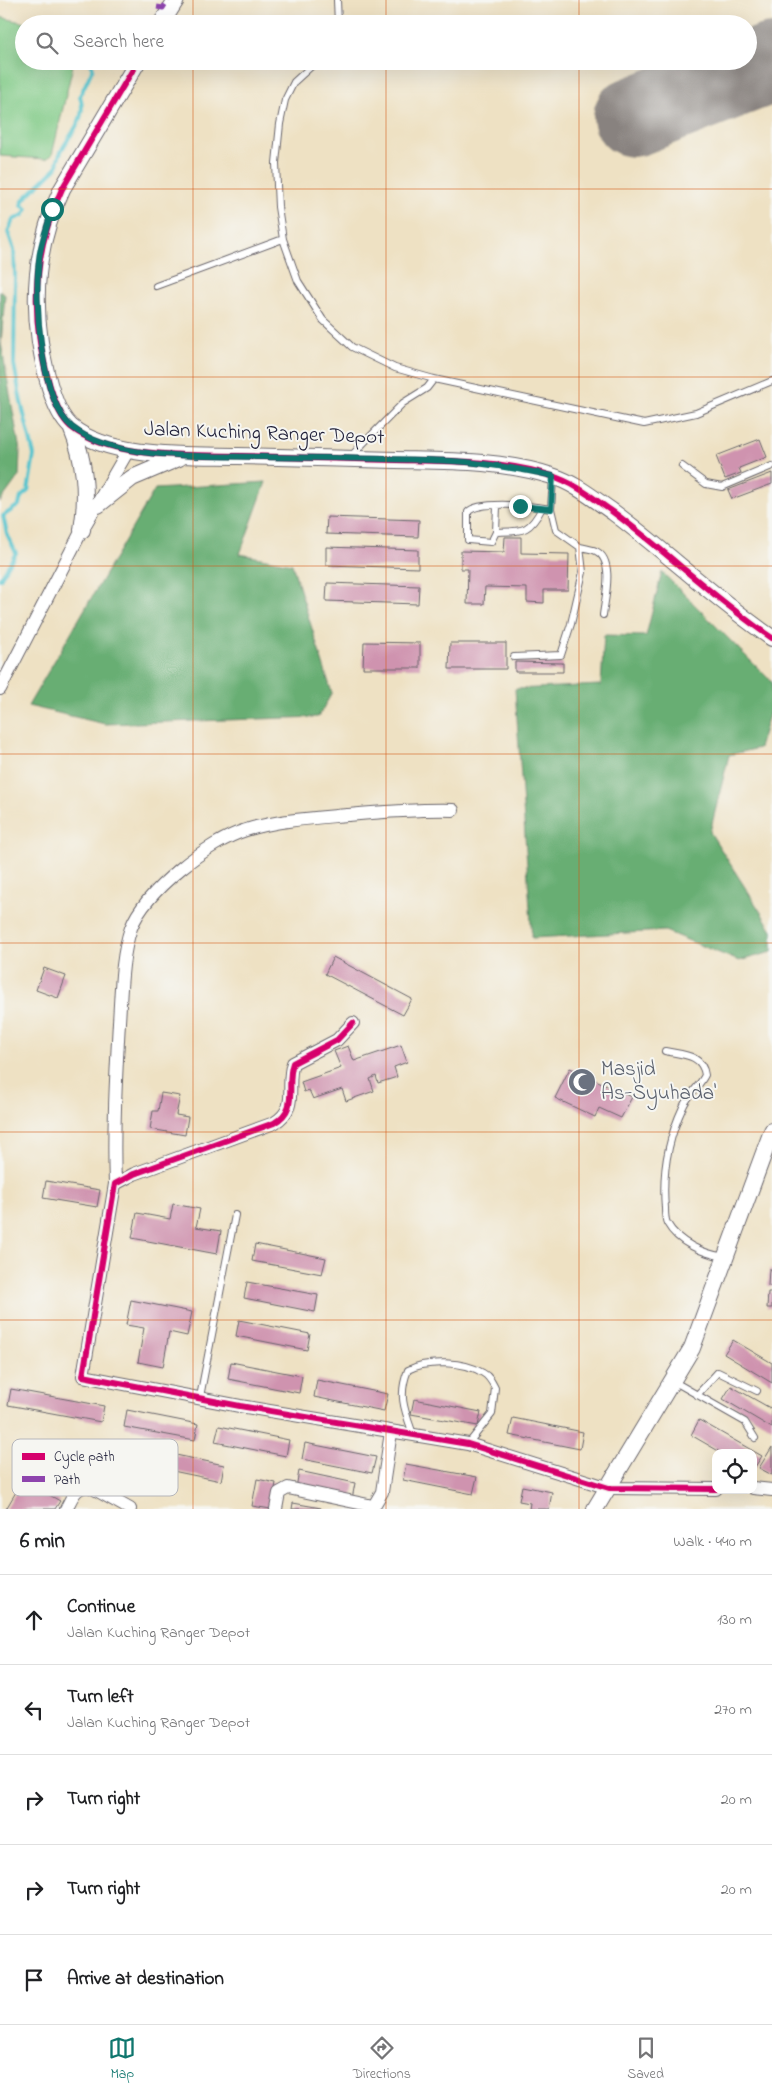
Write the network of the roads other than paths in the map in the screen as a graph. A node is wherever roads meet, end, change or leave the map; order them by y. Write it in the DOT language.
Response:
graph roads {
  1 [pos="176,0"];
  2 [pos="337,0"];
  3 [pos="167,15"];
  4 [pos="338,15"];
  5 [pos="133,70"];
  6 [pos="307,70"];
  7 [pos="283,239"];
  8 [pos="156,286"];
  9 [pos="434,380"];
  10 [pos="772,381"];
  11 [pos="71,427"];
  12 [pos="129,449"];
  13 [pos="188,455"];
  14 [pos="349,459"];
  15 [pos="682,466"];
  16 [pos="772,466"];
  17 [pos="553,476"];
  18 [pos="98,505"];
  19 [pos="497,506"];
  20 [pos="542,508"];
  21 [pos="551,509"];
  22 [pos="82,530"];
  23 [pos="496,532"];
  24 [pos="580,547"];
  25 [pos="603,615"];
  26 [pos="772,638"];
  27 [pos="514,657"];
  28 [pos="0,689"];
  29 [pos="453,810"];
  30 [pos="353,1023"];
  31 [pos="665,1051"];
  32 [pos="772,1135"];
  33 [pos="116,1184"];
  34 [pos="235,1214"];
  35 [pos="726,1258"];
  36 [pos="673,1381"];
  37 [pos="757,1391"];
  38 [pos="697,1395"];
  39 [pos="200,1397"];
  40 [pos="391,1432"];
  41 [pos="414,1434"];
  42 [pos="755,1438"];
  43 [pos="468,1444"];
  44 [pos="608,1488"];
  45 [pos="757,1488"];
  46 [pos="712,1489"];
  47 [pos="772,1490"];
  48 [pos="73,1496"];
  49 [pos="107,1496"];
  50 [pos="373,1508"];
  51 [pos="66,1509"];
  52 [pos="130,1509"];
  53 [pos="276,1509"];
  54 [pos="596,1509"];
  1 -- 3 [label="street"];
  2 -- 4 [label="lane"];
  5 -- 11 [label="street, Jalan Kuching Ranger Depot"];
  6 -- 7 [label="lane"];
  7 -- 8 [label="lane"];
  7 -- 9 [label="lane"];
  9 -- 10 [label="lane"];
  9 -- 14 [label="lane"];
  11 -- 12 [label="street, Jalan Kuching Ranger Depot"];
  11 -- 22 [label="street"];
  12 -- 13 [label="street, Jalan Kuching Ranger Depot"];
  12 -- 18 [label="street"];
  13 -- 14 [label="street, Jalan Kuching Ranger Depot"];
  13 -- 18 [label="street"];
  14 -- 17 [label="street, Jalan Kuching Ranger Depot"];
  15 -- 16 [label="lane"];
  17 -- 21 [label="lane"];
  17 -- 26 [label="street, Jalan Kuching Ranger Depot"];
  18 -- 22 [label="street"];
  19 -- 20 [label="lane"];
  19 -- 23 [label="lane"];
  19 -- 23 [label="lane"];
  20 -- 21 [label="lane"];
  20 -- 23 [label="lane"];
  21 -- 24 [label="lane"];
  22 -- 28 [label="street"];
  24 -- 25 [label="lane"];
  24 -- 27 [label="lane"];
  29 -- 33 [label="street"];
  30 -- 33 [label="street"];
  31 -- 35 [label="lane"];
  32 -- 35 [label="street"];
  33 -- 39 [label="street"];
  34 -- 39 [label="lane"];
  35 -- 36 [label="street"];
  36 -- 38 [label="lane"];
  36 -- 44 [label="street"];
  37 -- 38 [label="lane"];
  38 -- 42 [label="lane"];
  39 -- 40 [label="street"];
  40 -- 41 [label="street"];
  40 -- 50 [label="street"];
  41 -- 43 [label="street"];
  41 -- 43 [label="lane"];
  43 -- 44 [label="street"];
  44 -- 46 [label="street"];
  44 -- 54 [label="street"];
  45 -- 47 [label="street"];
  48 -- 51 [label="street"];
  49 -- 52 [label="street"];
  50 -- 53 [label="street"];
}
